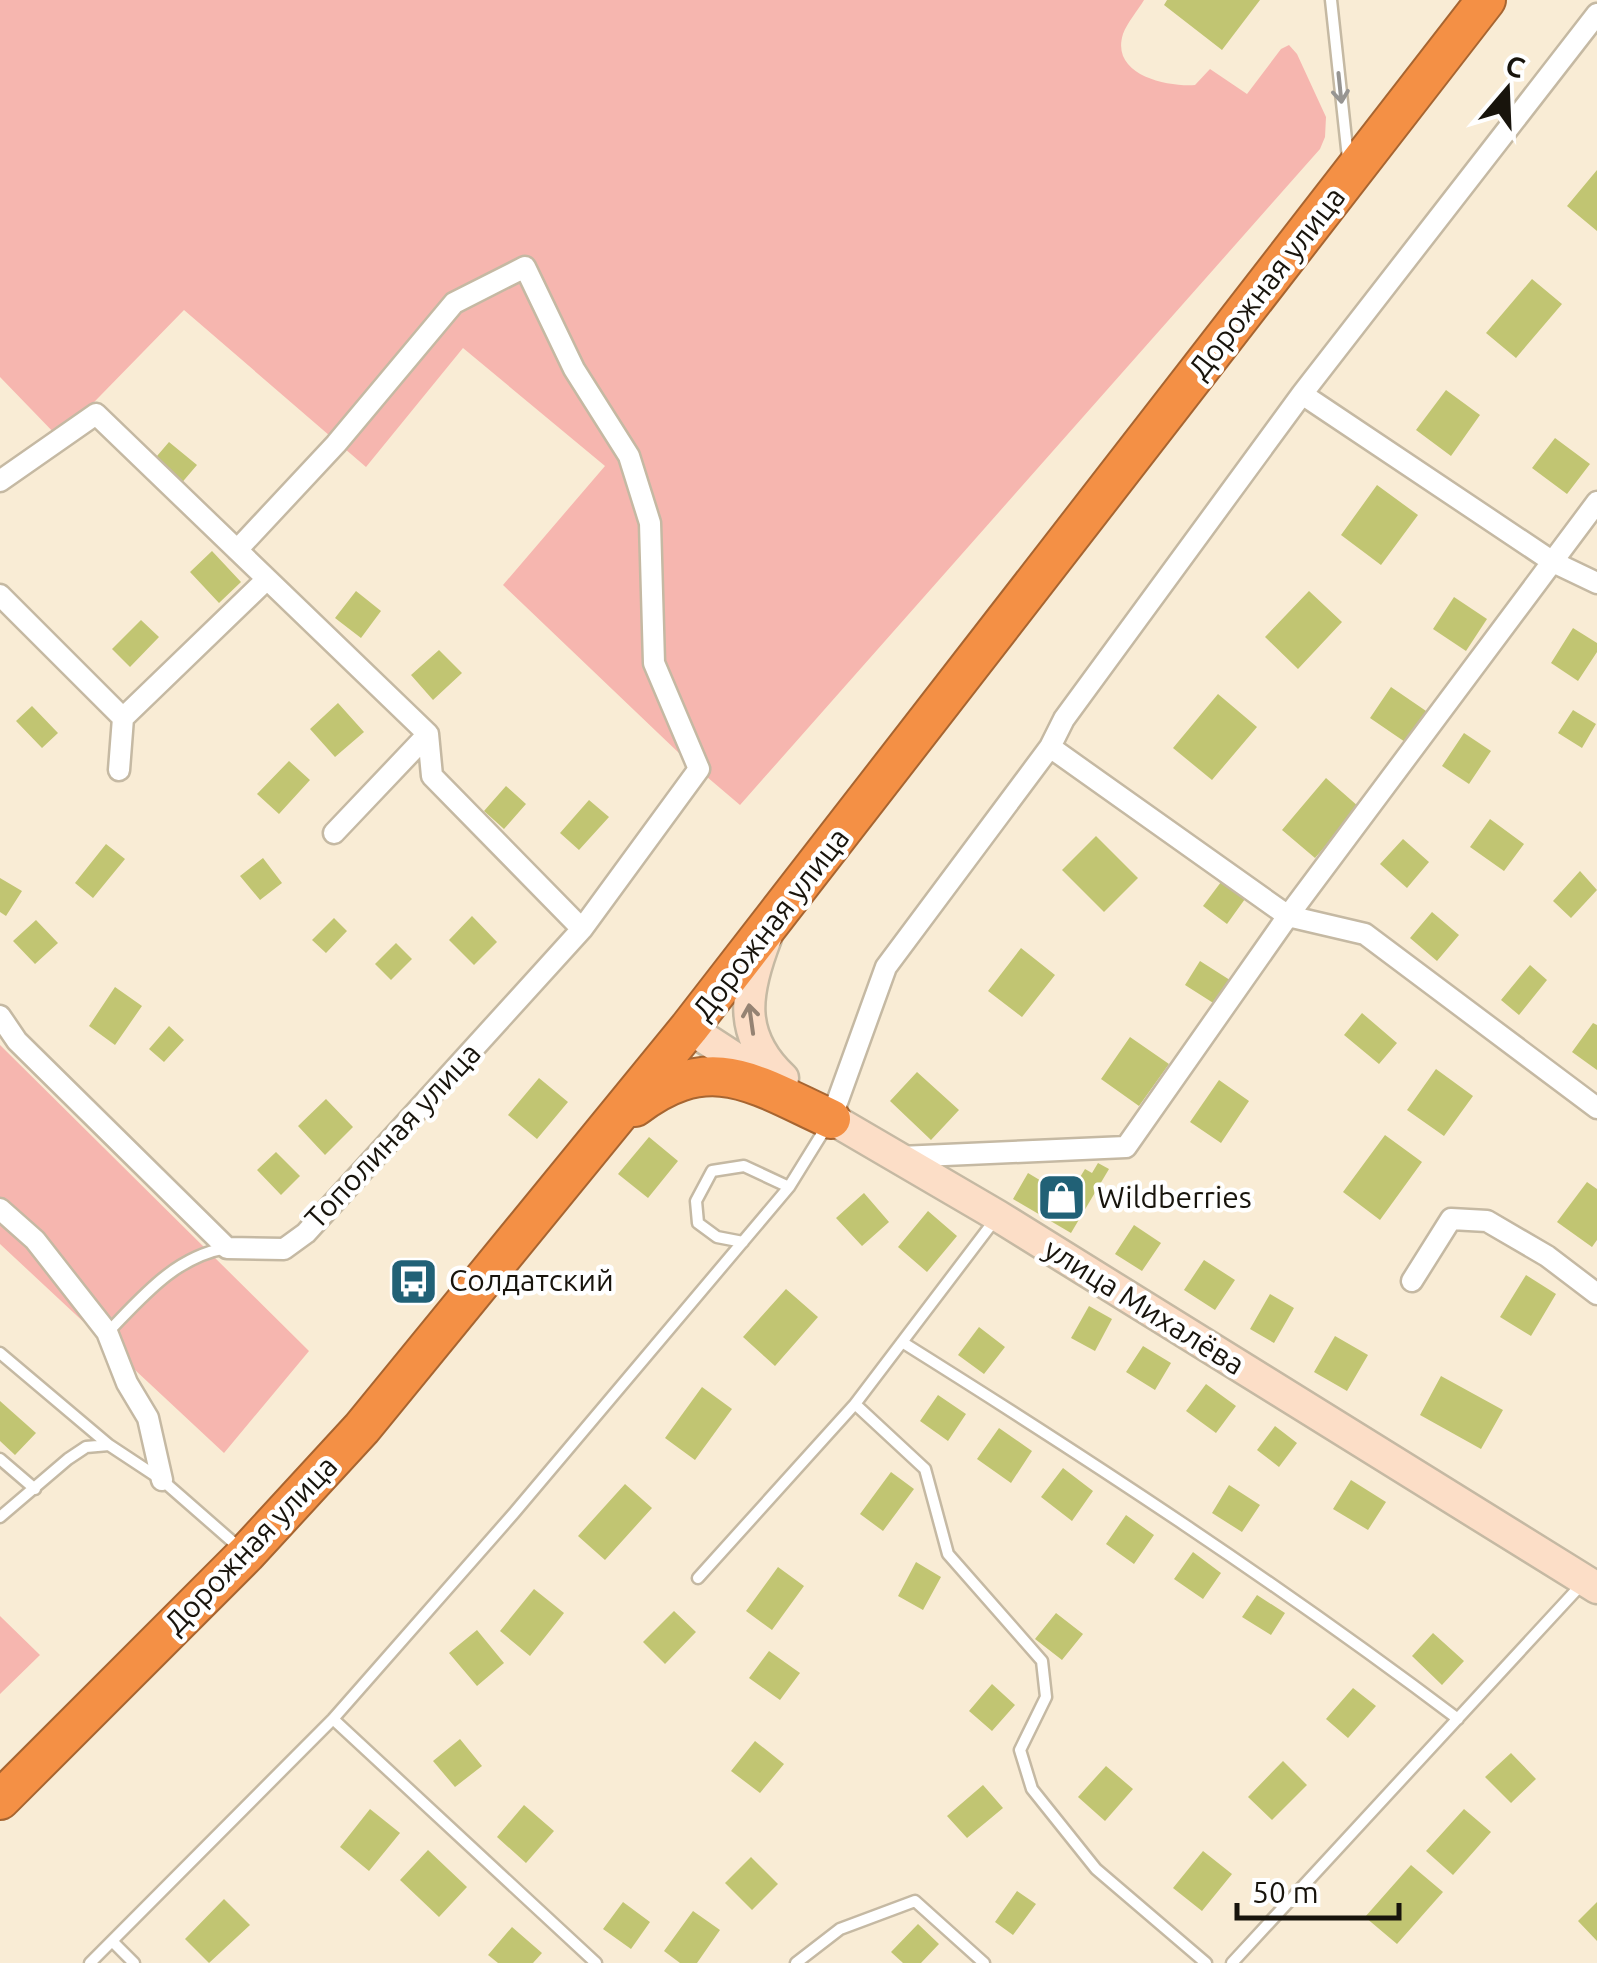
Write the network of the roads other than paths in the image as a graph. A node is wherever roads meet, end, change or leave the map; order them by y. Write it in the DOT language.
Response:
graph roads {
  1 [pos="1331,0"];
  2 [pos="1486,0"];
  3 [pos="1597,14"];
  4 [pos="1350,176"];
  5 [pos="1302,394"];
  6 [pos="0,480"];
  7 [pos="1597,502"];
  8 [pos="237,550"];
  9 [pos="1553,562"];
  10 [pos="268,579"];
  11 [pos="1597,583"];
  12 [pos="0,595"];
  13 [pos="123,718"];
  14 [pos="428,734"];
  15 [pos="1050,747"];
  16 [pos="119,770"];
  17 [pos="334,833"];
  18 [pos="1288,916"];
  19 [pos="772,922"];
  20 [pos="582,930"];
  21 [pos="0,1016"];
  22 [pos="689,1028"];
  23 [pos="1597,1108"];
  24 [pos="831,1119"];
  25 [pos="609,1126"];
  26 [pos="900,1157"];
  27 [pos="789,1188"];
  28 [pos="0,1210"];
  29 [pos="998,1216"];
  30 [pos="743,1242"];
  31 [pos="228,1248"];
  32 [pos="1412,1281"];
  33 [pos="1597,1294"];
  34 [pos="108,1332"];
  35 [pos="902,1342"];
  36 [pos="0,1353"];
  37 [pos="855,1404"];
  38 [pos="109,1445"];
  39 [pos="0,1459"];
  40 [pos="162,1480"];
  41 [pos="35,1488"];
  42 [pos="0,1517"];
  43 [pos="246,1554"];
  44 [pos="698,1578"];
  45 [pos="1593,1578"];
  46 [pos="333,1719"];
  47 [pos="1458,1719"];
  48 [pos="0,1800"];
  49 [pos="112,1941"];
  50 [pos="90,1963"];
  51 [pos="134,1963"];
  52 [pos="596,1963"];
  53 [pos="796,1963"];
  54 [pos="984,1963"];
  55 [pos="1206,1963"];
  56 [pos="1232,1963"];
  1 -- 4 [label="lane, one-way"];
  2 -- 4 [label="highway, Дорожная улица"];
  3 -- 5 [label="street"];
  4 -- 19 [label="highway, Дорожная улица"];
  5 -- 9 [label="street"];
  5 -- 15 [label="street"];
  6 -- 8 [label="street"];
  7 -- 9 [label="street"];
  8 -- 10 [label="street"];
  8 -- 20 [label="street, Тополиная улица"];
  9 -- 11 [label="street"];
  9 -- 18 [label="street"];
  10 -- 13 [label="street"];
  10 -- 14 [label="street"];
  12 -- 13 [label="street"];
  13 -- 16 [label="street"];
  14 -- 17 [label="street"];
  14 -- 20 [label="street"];
  15 -- 18 [label="street"];
  15 -- 24 [label="street"];
  18 -- 23 [label="street"];
  18 -- 26 [label="street"];
  19 -- 22 [label="highway, Дорожная улица"];
  24 -- 19 [label="street, one-way"];
  20 -- 31 [label="street, Тополиная улица"];
  21 -- 31 [label="street"];
  22 -- 24 [label="street, улица Михалёва"];
  22 -- 25 [label="highway, Дорожная улица"];
  24 -- 25 [label="highway"];
  24 -- 26 [label="street, улица Михалёва"];
  24 -- 27 [label="lane"];
  25 -- 43 [label="highway, Дорожная улица"];
  26 -- 29 [label="street, улица Михалёва"];
  27 -- 30 [label="lane"];
  27 -- 30 [label="lane"];
  28 -- 34 [label="street"];
  29 -- 35 [label="lane"];
  29 -- 45 [label="street, улица Михалёва"];
  30 -- 46 [label="lane"];
  31 -- 34 [label="lane"];
  32 -- 33 [label="street"];
  34 -- 40 [label="street"];
  35 -- 37 [label="lane"];
  35 -- 47 [label="lane"];
  36 -- 38 [label="lane"];
  37 -- 44 [label="lane"];
  37 -- 55 [label="lane"];
  38 -- 40 [label="lane"];
  38 -- 41 [label="lane"];
  39 -- 41 [label="lane"];
  40 -- 43 [label="lane"];
  41 -- 42 [label="lane"];
  43 -- 48 [label="highway, Дорожная улица"];
  45 -- 47 [label="lane"];
  46 -- 49 [label="lane"];
  46 -- 52 [label="lane"];
  47 -- 56 [label="lane"];
  49 -- 50 [label="lane"];
  49 -- 51 [label="lane"];
  53 -- 54 [label="lane"];
}
